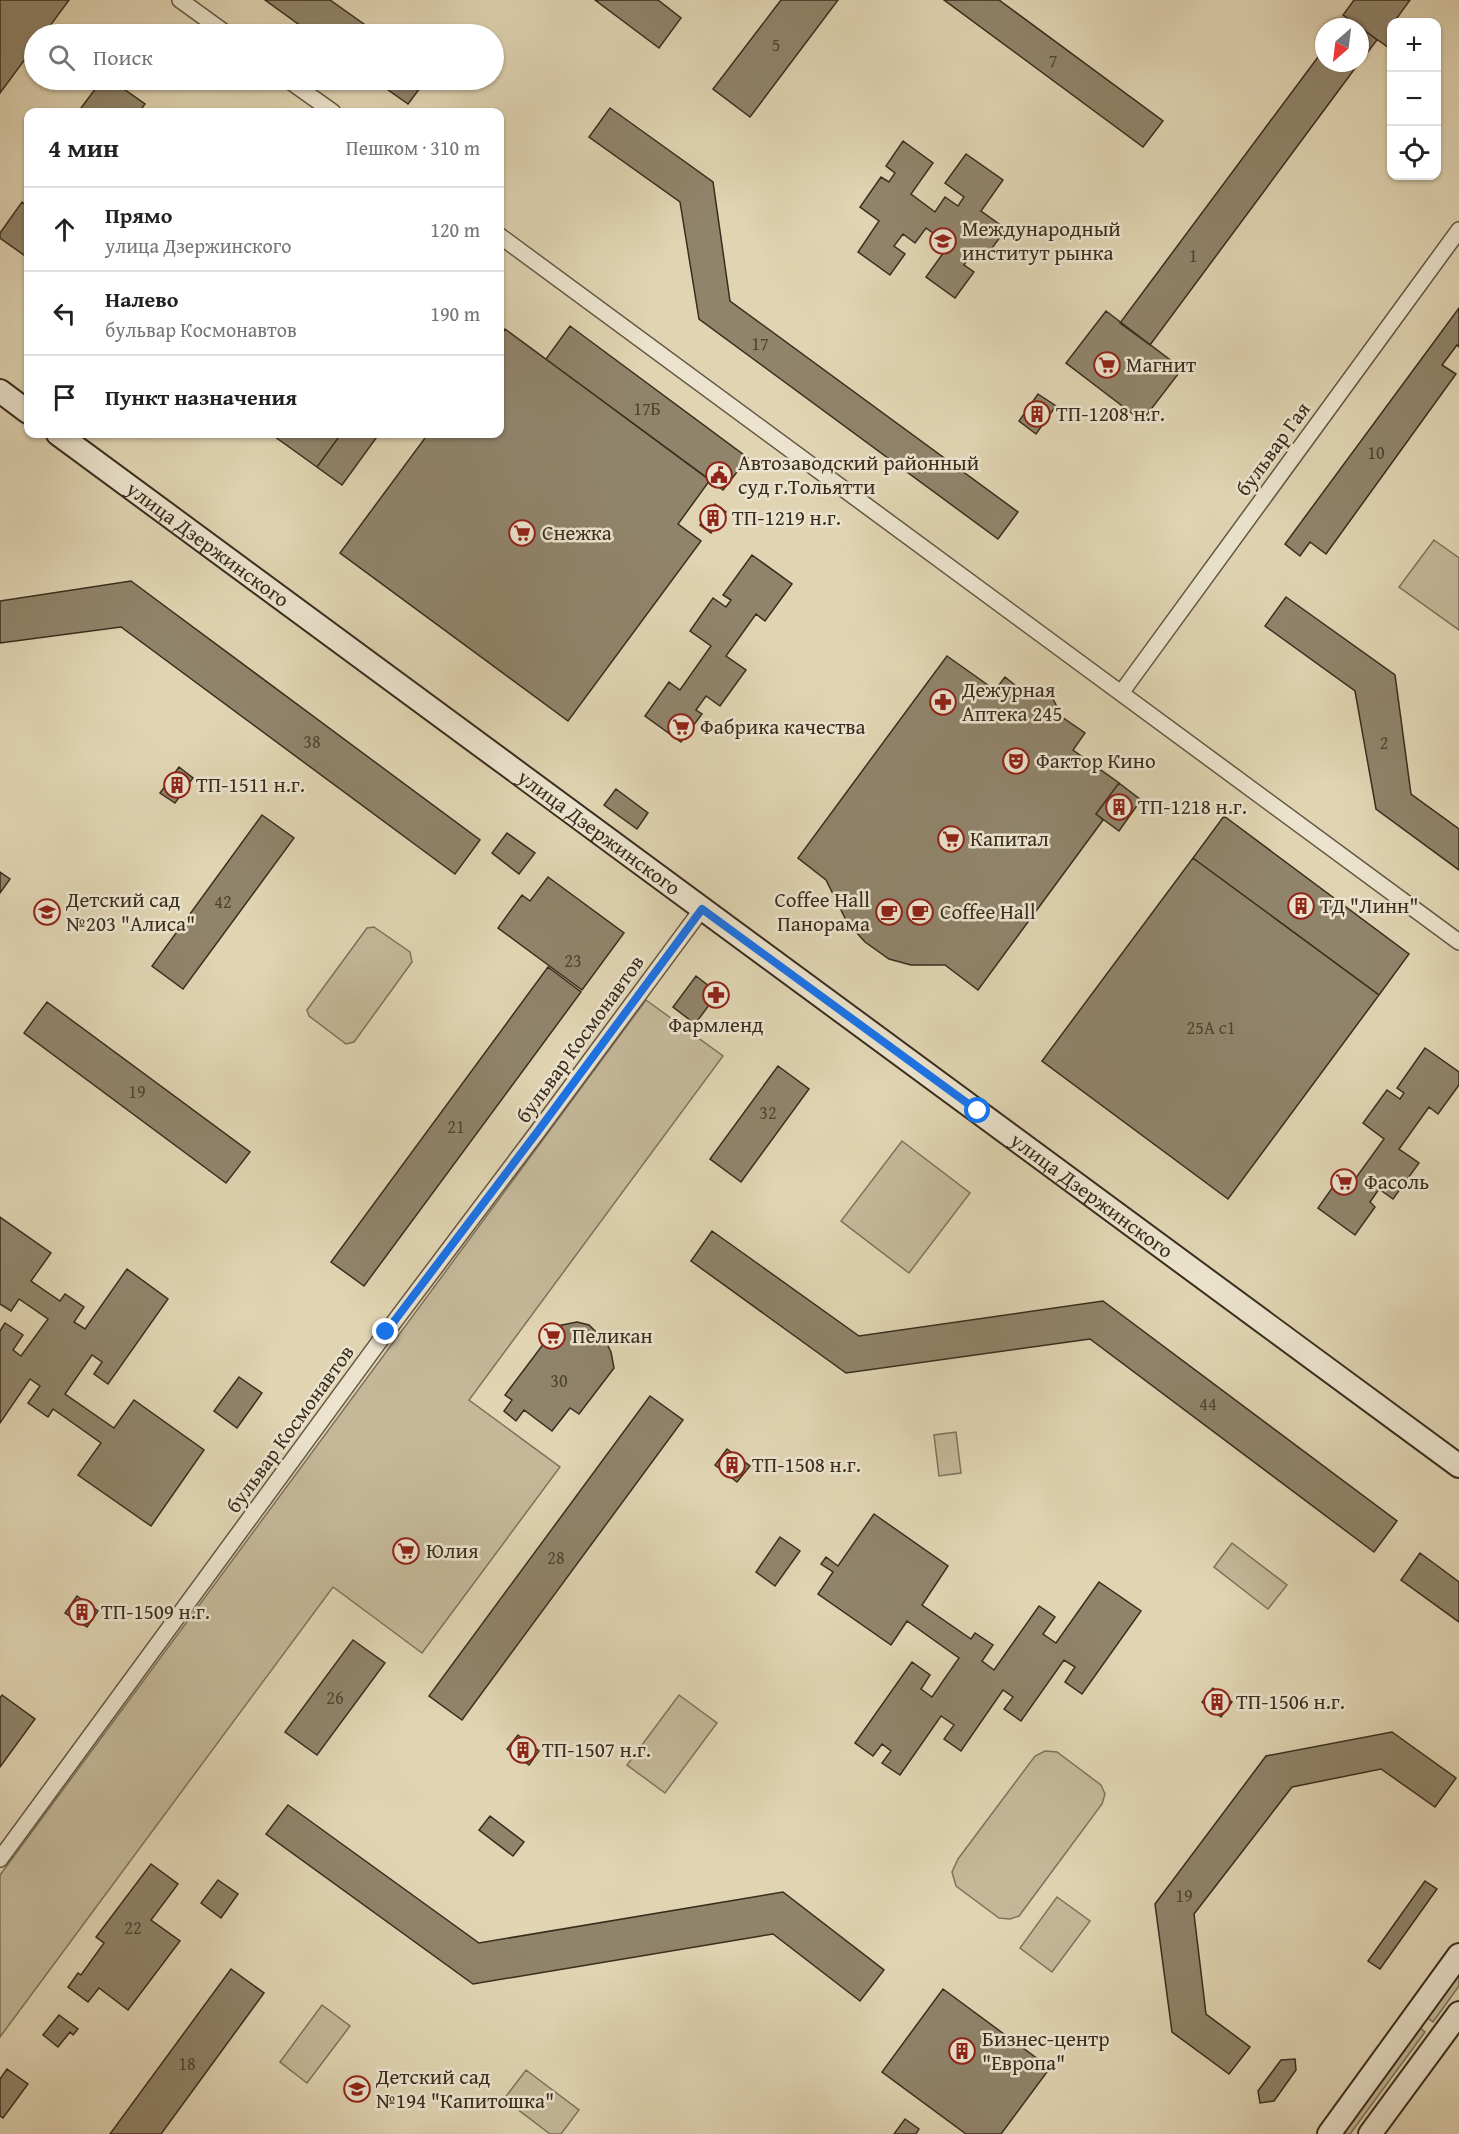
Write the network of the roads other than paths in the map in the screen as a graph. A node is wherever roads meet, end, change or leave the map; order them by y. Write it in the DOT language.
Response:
graph roads {
  1 [pos="180,0"];
  2 [pos="213,24"];
  3 [pos="302,90"];
  4 [pos="327,108"];
  5 [pos="1459,230"];
  6 [pos="504,239"];
  7 [pos="0,391"];
  8 [pos="24,409"];
  9 [pos="63,438"];
  10 [pos="1121,693"];
  11 [pos="702,909"];
  12 [pos="1459,942"];
  13 [pos="1459,1466"];
  14 [pos="0,1859"];
  15 [pos="1459,1955"];
  16 [pos="1459,2013"];
  17 [pos="1329,2134"];
  18 [pos="1370,2134"];
  1 -- 2 [label="street"];
  3 -- 4 [label="street"];
  5 -- 10 [label="street, бульвар Гая"];
  6 -- 10 [label="street"];
  7 -- 8 [label="main road"];
  9 -- 11 [label="main road, улица Дзержинского"];
  10 -- 12 [label="street"];
  11 -- 13 [label="main road, улица Дзержинского"];
  11 -- 14 [label="street, бульвар Космонавтов"];
  15 -- 17 [label="main road"];
  16 -- 18 [label="main road"];
}
